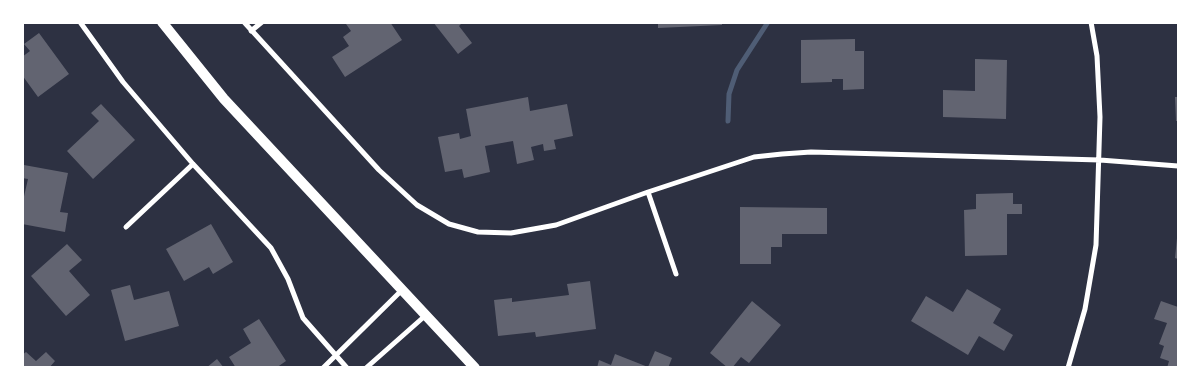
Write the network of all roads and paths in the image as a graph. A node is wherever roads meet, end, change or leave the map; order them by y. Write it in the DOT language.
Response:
graph roads {
  1 [pos="80,22"];
  2 [pos="162,22"];
  3 [pos="244,22"];
  4 [pos="262,22"];
  5 [pos="1091,22"];
  6 [pos="251,31"];
  7 [pos="1100,160"];
  8 [pos="193,164"];
  9 [pos="1178,166"];
  10 [pos="648,192"];
  11 [pos="126,227"];
  12 [pos="676,274"];
  13 [pos="402,290"];
  14 [pos="426,315"];
  15 [pos="336,355"];
  16 [pos="323,368"];
  17 [pos="347,368"];
  18 [pos="366,368"];
  19 [pos="474,368"];
  20 [pos="1068,368"];
  1 -- 8 [label="street"];
  2 -- 13 [label="main road"];
  3 -- 6 [label="street"];
  4 -- 6 [label="street"];
  5 -- 7 [label="street"];
  6 -- 10 [label="street"];
  7 -- 9 [label="street"];
  7 -- 10 [label="street"];
  7 -- 20 [label="street"];
  8 -- 11 [label="street"];
  8 -- 15 [label="street"];
  10 -- 12 [label="street"];
  13 -- 14 [label="main road"];
  13 -- 15 [label="street"];
  14 -- 18 [label="street"];
  14 -- 19 [label="main road"];
  15 -- 16 [label="street"];
  15 -- 17 [label="street"];
}
